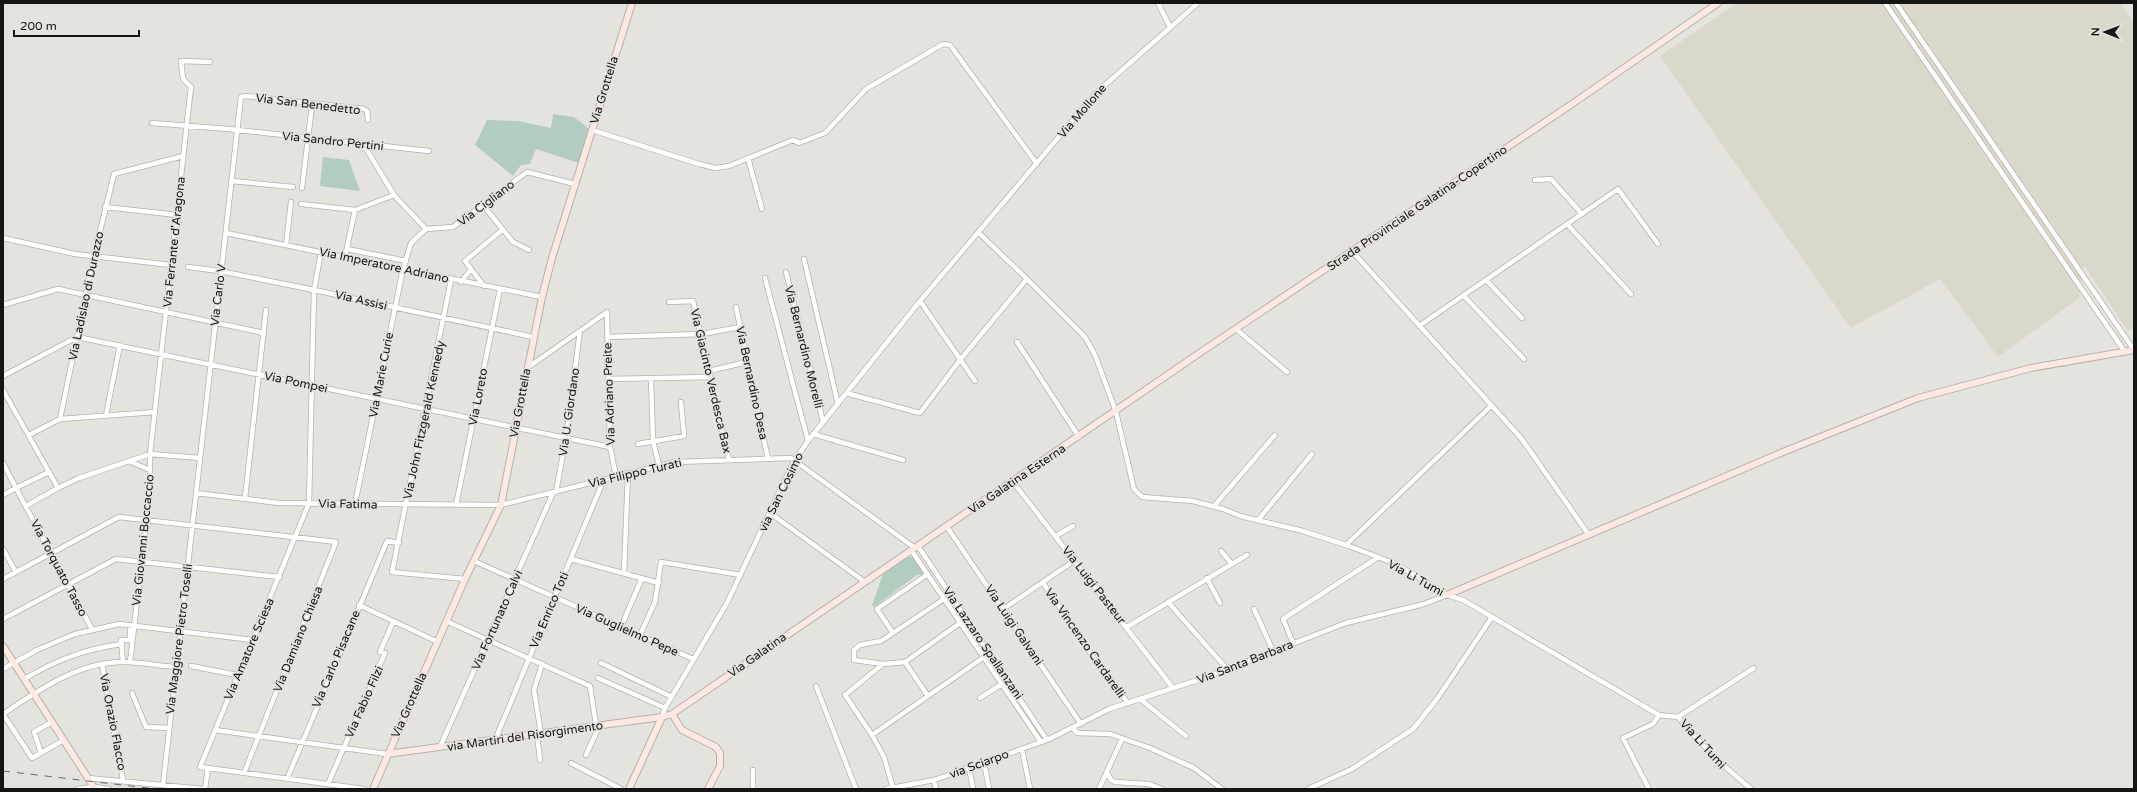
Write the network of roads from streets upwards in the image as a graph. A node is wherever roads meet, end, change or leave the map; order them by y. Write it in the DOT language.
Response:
graph roads {
  1 [pos="632,3"];
  2 [pos="1158,3"];
  3 [pos="1198,3"];
  4 [pos="1718,3"];
  5 [pos="1885,3"];
  6 [pos="1896,3"];
  7 [pos="1170,27"];
  8 [pos="210,62"];
  9 [pos="241,97"];
  10 [pos="312,105"];
  11 [pos="368,120"];
  12 [pos="152,123"];
  13 [pos="187,125"];
  14 [pos="237,130"];
  15 [pos="592,130"];
  16 [pos="309,139"];
  17 [pos="364,144"];
  18 [pos="429,151"];
  19 [pos="184,156"];
  20 [pos="748,158"];
  21 [pos="1037,164"];
  22 [pos="1535,180"];
  23 [pos="232,181"];
  24 [pos="575,184"];
  25 [pos="293,187"];
  26 [pos="302,188"];
  27 [pos="394,195"];
  28 [pos="291,202"];
  29 [pos="301,204"];
  30 [pos="483,205"];
  31 [pos="105,207"];
  32 [pos="762,209"];
  33 [pos="356,210"];
  34 [pos="1582,214"];
  35 [pos="177,215"];
  36 [pos="1567,224"];
  37 [pos="426,229"];
  38 [pos="502,230"];
  39 [pos="979,232"];
  40 [pos="226,233"];
  41 [pos="3,238"];
  42 [pos="1658,244"];
  43 [pos="286,245"];
  44 [pos="347,249"];
  45 [pos="529,250"];
  46 [pos="1352,251"];
  47 [pos="321,252"];
  48 [pos="94,256"];
  49 [pos="345,257"];
  50 [pos="804,259"];
  51 [pos="406,261"];
  52 [pos="171,265"];
  53 [pos="188,267"];
  54 [pos="403,269"];
  55 [pos="471,269"];
  56 [pos="220,271"];
  57 [pos="786,272"];
  58 [pos="765,278"];
  59 [pos="1027,279"];
  60 [pos="452,280"];
  61 [pos="1486,280"];
  62 [pos="462,282"];
  63 [pos="484,286"];
  64 [pos="500,289"];
  65 [pos="314,290"];
  66 [pos="1631,294"];
  67 [pos="86,295"];
  68 [pos="1464,296"];
  69 [pos="542,297"];
  70 [pos="920,301"];
  71 [pos="669,302"];
  72 [pos="3,305"];
  73 [pos="736,307"];
  74 [pos="394,308"];
  75 [pos="266,310"];
  76 [pos="166,312"];
  77 [pos="445,318"];
  78 [pos="1522,318"];
  79 [pos="215,322"];
  80 [pos="1419,326"];
  81 [pos="740,327"];
  82 [pos="492,328"];
  83 [pos="1236,329"];
  84 [pos="580,331"];
  85 [pos="264,333"];
  86 [pos="702,334"];
  87 [pos="77,337"];
  88 [pos="533,337"];
  89 [pos="607,337"];
  90 [pos="1017,342"];
  91 [pos="120,345"];
  92 [pos="2134,350"];
  93 [pos="2125,352"];
  94 [pos="161,353"];
  95 [pos="1524,359"];
  96 [pos="960,360"];
  97 [pos="747,362"];
  98 [pos="210,364"];
  99 [pos="527,368"];
  100 [pos="709,371"];
  101 [pos="1287,372"];
  102 [pos="260,374"];
  103 [pos="3,376"];
  104 [pos="710,377"];
  105 [pos="609,379"];
  106 [pos="651,379"];
  107 [pos="975,381"];
  108 [pos="312,385"];
  109 [pos="3,390"];
  110 [pos="846,393"];
  111 [pos="377,399"];
  112 [pos="681,402"];
  113 [pos="838,404"];
  114 [pos="1491,406"];
  115 [pos="426,409"];
  116 [pos="155,412"];
  117 [pos="1116,412"];
  118 [pos="106,415"];
  119 [pos="60,419"];
  120 [pos="474,419"];
  121 [pos="823,422"];
  122 [pos="516,426"];
  123 [pos="813,434"];
  124 [pos="1275,435"];
  125 [pos="29,436"];
  126 [pos="1079,437"];
  127 [pos="566,438"];
  128 [pos="653,441"];
  129 [pos="808,441"];
  130 [pos="638,444"];
  131 [pos="610,447"];
  132 [pos="150,454"];
  133 [pos="1312,454"];
  134 [pos="200,458"];
  135 [pos="768,458"];
  136 [pos="729,460"];
  137 [pos="903,460"];
  138 [pos="794,461"];
  139 [pos="131,462"];
  140 [pos="3,463"];
  141 [pos="659,465"];
  142 [pos="150,470"];
  143 [pos="49,472"];
  144 [pos="628,473"];
  145 [pos="616,476"];
  146 [pos="604,479"];
  147 [pos="1013,482"];
  148 [pos="16,488"];
  149 [pos="58,488"];
  150 [pos="196,492"];
  151 [pos="555,492"];
  152 [pos="3,495"];
  153 [pos="245,498"];
  154 [pos="309,503"];
  155 [pos="355,504"];
  156 [pos="407,504"];
  157 [pos="456,505"];
  158 [pos="501,505"];
  159 [pos="26,506"];
  160 [pos="1214,506"];
  161 [pos="770,513"];
  162 [pos="146,520"];
  163 [pos="1258,520"];
  164 [pos="192,525"];
  165 [pos="1073,526"];
  166 [pos="947,527"];
  167 [pos="1589,535"];
  168 [pos="1056,536"];
  169 [pos="296,538"];
  170 [pos="399,543"];
  171 [pos="1346,544"];
  172 [pos="915,548"];
  173 [pos="3,550"];
  174 [pos="1221,551"];
  175 [pos="51,553"];
  176 [pos="1247,555"];
  177 [pos="1377,558"];
  178 [pos="571,559"];
  179 [pos="142,561"];
  180 [pos="1074,561"];
  181 [pos="474,562"];
  182 [pos="1232,564"];
  183 [pos="188,566"];
  184 [pos="16,572"];
  185 [pos="624,573"];
  186 [pos="928,574"];
  187 [pos="741,575"];
  188 [pos="280,577"];
  189 [pos="642,578"];
  190 [pos="1207,578"];
  191 [pos="3,579"];
  192 [pos="465,579"];
  193 [pos="515,581"];
  194 [pos="865,582"];
  195 [pos="659,583"];
  196 [pos="1043,583"];
  197 [pos="67,584"];
  198 [pos="1447,595"];
  199 [pos="554,598"];
  200 [pos="944,599"];
  201 [pos="1168,602"];
  202 [pos="1220,603"];
  203 [pos="359,605"];
  204 [pos="1004,609"];
  205 [pos="1254,609"];
  206 [pos="1492,617"];
  207 [pos="3,619"];
  208 [pos="446,621"];
  209 [pos="394,622"];
  210 [pos="960,623"];
  211 [pos="132,625"];
  212 [pos="621,627"];
  213 [pos="1127,627"];
  214 [pos="92,629"];
  215 [pos="181,630"];
  216 [pos="894,633"];
  217 [pos="640,635"];
  218 [pos="253,640"];
  219 [pos="487,640"];
  220 [pos="438,642"];
  221 [pos="1294,643"];
  222 [pos="122,644"];
  223 [pos="3,646"];
  224 [pos="1273,650"];
  225 [pos="984,657"];
  226 [pos="528,659"];
  227 [pos="693,659"];
  228 [pos="14,662"];
  229 [pos="123,662"];
  230 [pos="130,662"];
  231 [pos="905,662"];
  232 [pos="601,663"];
  233 [pos="102,664"];
  234 [pos="542,664"];
  235 [pos="883,664"];
  236 [pos="191,666"];
  237 [pos="176,667"];
  238 [pos="1754,668"];
  239 [pos="3,669"];
  240 [pos="1227,669"];
  241 [pos="238,675"];
  242 [pos="598,678"];
  243 [pos="24,679"];
  244 [pos="1002,684"];
  245 [pos="816,686"];
  246 [pos="1173,688"];
  247 [pos="34,693"];
  248 [pos="132,693"];
  249 [pos="928,696"];
  250 [pos="672,697"];
  251 [pos="980,698"];
  252 [pos="1140,699"];
  253 [pos="1128,702"];
  254 [pos="665,708"];
  255 [pos="3,714"];
  256 [pos="672,714"];
  257 [pos="1659,715"];
  258 [pos="662,717"];
  259 [pos="1678,717"];
  260 [pos="52,722"];
  261 [pos="1080,724"];
  262 [pos="596,727"];
  263 [pos="169,728"];
  264 [pos="1073,728"];
  265 [pos="215,730"];
  266 [pos="539,734"];
  267 [pos="872,735"];
  268 [pos="1186,736"];
  269 [pos="258,737"];
  270 [pos="1122,739"];
  271 [pos="64,740"];
  272 [pos="495,740"];
  273 [pos="1048,740"];
  274 [pos="301,742"];
  275 [pos="1041,742"];
  276 [pos="440,747"];
  277 [pos="344,748"];
  278 [pos="1022,749"];
  279 [pos="41,753"];
  280 [pos="387,754"];
  281 [pos="586,755"];
  282 [pos="540,760"];
  283 [pos="984,762"];
  284 [pos="571,763"];
  285 [pos="969,767"];
  286 [pos="208,768"];
  287 [pos="753,770"];
  288 [pos="1107,772"];
  289 [pos="244,773"];
  290 [pos="287,779"];
  291 [pos="124,780"];
  292 [pos="934,780"];
  293 [pos="92,784"];
  294 [pos="328,784"];
  295 [pos="163,785"];
  296 [pos="891,788"];
  297 [pos="77,789"];
  298 [pos="109,789"];
  299 [pos="204,789"];
  300 [pos="364,789"];
  301 [pos="373,789"];
  302 [pos="621,789"];
  303 [pos="629,789"];
  304 [pos="708,789"];
  305 [pos="753,789"];
  306 [pos="856,789"];
  307 [pos="936,789"];
  308 [pos="973,789"];
  309 [pos="989,789"];
  310 [pos="1030,789"];
  311 [pos="1099,789"];
  312 [pos="1162,789"];
  313 [pos="1222,789"];
  314 [pos="1308,789"];
  315 [pos="1649,789"];
  316 [pos="1751,789"];
  1 -- 15 [label="street, Via Grottella"];
  2 -- 7 [label="street"];
  3 -- 7 [label="street, Via Mollone"];
  4 -- 46 [label="street, Strada Provinciale Galatina-Copertino"];
  5 -- 93 [label="street"];
  6 -- 92 [label="street"];
  7 -- 21 [label="street, Via Mollone"];
  8 -- 13 [label="street, Via Ferrante d'Aragona"];
  9 -- 10 [label="street, Via San Benedetto"];
  9 -- 14 [label="street, Via Carlo V"];
  10 -- 11 [label="street, Via San Benedetto"];
  10 -- 16 [label="street"];
  12 -- 13 [label="street, Via Sandro Pertini"];
  13 -- 14 [label="street, Via Sandro Pertini"];
  13 -- 19 [label="street, Via Ferrante d'Aragona"];
  14 -- 16 [label="street, Via Sandro Pertini"];
  14 -- 23 [label="street, Via Carlo V"];
  15 -- 20 [label="street"];
  15 -- 24 [label="street, Via Grottella"];
  16 -- 17 [label="street, Via Sandro Pertini"];
  16 -- 26 [label="street"];
  17 -- 18 [label="street, Via Sandro Pertini"];
  17 -- 27 [label="street"];
  19 -- 31 [label="street, Via Ladislao di Durazzo"];
  19 -- 35 [label="street, Via Ferrante d'Aragona"];
  20 -- 21 [label="street"];
  20 -- 32 [label="street"];
  21 -- 39 [label="street, Via Mollone"];
  22 -- 34 [label="street"];
  23 -- 25 [label="street"];
  23 -- 40 [label="street, Via Carlo V"];
  24 -- 30 [label="street, Via Cigliano"];
  24 -- 69 [label="street, Via Grottella"];
  27 -- 33 [label="street"];
  27 -- 37 [label="street"];
  28 -- 43 [label="street"];
  29 -- 33 [label="street"];
  30 -- 37 [label="street, Via Cigliano"];
  30 -- 38 [label="street"];
  31 -- 35 [label="street"];
  31 -- 48 [label="street, Via Ladislao di Durazzo"];
  33 -- 44 [label="street"];
  34 -- 36 [label="street"];
  34 -- 42 [label="street"];
  35 -- 52 [label="street, Via Ferrante d'Aragona"];
  36 -- 61 [label="street"];
  36 -- 66 [label="street"];
  37 -- 51 [label="street, Via Marie Curie"];
  38 -- 45 [label="street"];
  38 -- 55 [label="street"];
  39 -- 59 [label="street, Via Li Tumi"];
  39 -- 70 [label="street, via San Cosimo"];
  40 -- 43 [label="street, Via Imperatore Adriano"];
  40 -- 56 [label="street, Via Carlo V"];
  41 -- 48 [label="street"];
  43 -- 47 [label="street, Via Imperatore Adriano"];
  44 -- 49 [label="street"];
  44 -- 51 [label="street"];
  46 -- 80 [label="street"];
  46 -- 83 [label="street, Strada Provinciale Galatina-Copertino"];
  47 -- 49 [label="street, Via Imperatore Adriano"];
  47 -- 65 [label="street, Via Amatore Sciesa"];
  48 -- 52 [label="street"];
  48 -- 67 [label="street, Via Ladislao di Durazzo"];
  49 -- 54 [label="street, Via Imperatore Adriano"];
  50 -- 113 [label="street"];
  51 -- 54 [label="street, Via Marie Curie"];
  52 -- 76 [label="street, Via Ferrante d'Aragona"];
  53 -- 56 [label="street, Via Assisi"];
  54 -- 60 [label="street, Via Imperatore Adriano"];
  54 -- 74 [label="street, Via Marie Curie"];
  55 -- 62 [label="street"];
  55 -- 63 [label="street"];
  56 -- 65 [label="street, Via Assisi"];
  56 -- 79 [label="street, Via Carlo V"];
  57 -- 121 [label="street, Via Bernardino Morelli"];
  58 -- 129 [label="street"];
  59 -- 96 [label="street"];
  59 -- 117 [label="street, Via Li Tumi"];
  60 -- 62 [label="street, Via Imperatore Adriano"];
  60 -- 77 [label="street, Via John Fitzgerald Kennedy"];
  61 -- 68 [label="street"];
  61 -- 78 [label="street"];
  62 -- 63 [label="street, Via Imperatore Adriano"];
  63 -- 64 [label="street, Via Imperatore Adriano"];
  64 -- 69 [label="street, Via Imperatore Adriano"];
  64 -- 82 [label="street, Via Loreto"];
  65 -- 74 [label="street, Via Assisi"];
  65 -- 108 [label="street, Via Amatore Sciesa"];
  67 -- 72 [label="street"];
  67 -- 76 [label="street"];
  67 -- 87 [label="street, Via Ladislao di Durazzo"];
  68 -- 80 [label="street"];
  68 -- 95 [label="street"];
  69 -- 88 [label="street, Via Grottella"];
  70 -- 96 [label="street"];
  70 -- 110 [label="street, via San Cosimo"];
  71 -- 86 [label="street, Via Giacinto Verdesca Bax"];
  73 -- 81 [label="street, Via Bernardino Desa"];
  74 -- 77 [label="street, Via Assisi"];
  74 -- 111 [label="street, Via Marie Curie"];
  75 -- 85 [label="street"];
  76 -- 79 [label="street"];
  76 -- 94 [label="street, Via Ferrante d'Aragona"];
  77 -- 82 [label="street, Via Assisi"];
  77 -- 115 [label="street, Via John Fitzgerald Kennedy"];
  79 -- 85 [label="street"];
  79 -- 98 [label="street, Via Carlo V"];
  80 -- 114 [label="street"];
  81 -- 86 [label="street"];
  81 -- 97 [label="street, Via Bernardino Desa"];
  82 -- 88 [label="street, Via Assisi"];
  82 -- 120 [label="street, Via Loreto"];
  83 -- 101 [label="street"];
  83 -- 117 [label="street, Strada Provinciale Galatina-Copertino"];
  84 -- 89 [label="street, Via Adriano Preite"];
  84 -- 99 [label="street"];
  84 -- 127 [label="street, Via U. Giordano"];
  85 -- 102 [label="street"];
  86 -- 89 [label="street"];
  86 -- 100 [label="street, Via Giacinto Verdesca Bax"];
  87 -- 91 [label="street, Via Pompei"];
  87 -- 103 [label="street"];
  87 -- 119 [label="street, Via Ladislao di Durazzo"];
  88 -- 99 [label="street, Via Grottella"];
  89 -- 105 [label="street, Via Adriano Preite"];
  90 -- 126 [label="street"];
  91 -- 94 [label="street, Via Pompei"];
  91 -- 118 [label="street"];
  92 -- 93 [label="street"];
  93 -- 167 [label="street"];
  94 -- 98 [label="street, Via Pompei"];
  94 -- 116 [label="street, Via Ferrante d'Aragona"];
  96 -- 107 [label="street"];
  96 -- 110 [label="street"];
  97 -- 100 [label="street"];
  97 -- 135 [label="street, Via Bernardino Desa"];
  98 -- 102 [label="street, Via Pompei"];
  98 -- 134 [label="street, Via Carlo V"];
  99 -- 122 [label="street, Via Grottella"];
  100 -- 104 [label="street, Via Giacinto Verdesca Bax"];
  102 -- 108 [label="street, Via Pompei"];
  102 -- 153 [label="street"];
  104 -- 106 [label="street"];
  104 -- 136 [label="street, Via Giacinto Verdesca Bax"];
  105 -- 106 [label="street"];
  105 -- 131 [label="street, Via Adriano Preite"];
  106 -- 128 [label="street"];
  108 -- 111 [label="street, Via Pompei"];
  108 -- 154 [label="street, Via Amatore Sciesa"];
  109 -- 125 [label="street"];
  110 -- 113 [label="street, via San Cosimo"];
  111 -- 115 [label="street, Via Pompei"];
  111 -- 155 [label="street, Via Marie Curie"];
  112 -- 128 [label="street"];
  113 -- 121 [label="street, via San Cosimo"];
  114 -- 167 [label="street"];
  114 -- 171 [label="street"];
  115 -- 120 [label="street, Via Pompei"];
  115 -- 156 [label="street, Via John Fitzgerald Kennedy"];
  116 -- 118 [label="street"];
  116 -- 132 [label="street, Via Ferrante d'Aragona"];
  117 -- 126 [label="street, Via Galatina Esterna"];
  117 -- 160 [label="street, Via Li Tumi"];
  118 -- 119 [label="street"];
  119 -- 125 [label="street"];
  120 -- 122 [label="street, Via Pompei"];
  120 -- 157 [label="street, Via Loreto"];
  121 -- 123 [label="street, via San Cosimo"];
  122 -- 127 [label="street, Via Pompei"];
  122 -- 158 [label="street, Via Grottella"];
  123 -- 129 [label="street, via San Cosimo"];
  123 -- 137 [label="street"];
  124 -- 160 [label="street"];
  125 -- 143 [label="street"];
  126 -- 147 [label="street, Via Galatina Esterna"];
  127 -- 131 [label="street, Via Pompei"];
  127 -- 151 [label="street, Via U. Giordano"];
  128 -- 130 [label="street"];
  128 -- 141 [label="street"];
  129 -- 138 [label="street, via San Cosimo"];
  131 -- 145 [label="street, Via Adriano Preite"];
  132 -- 134 [label="street"];
  132 -- 139 [label="street"];
  132 -- 142 [label="street, Via Giovanni Boccaccio"];
  133 -- 163 [label="street"];
  134 -- 150 [label="street, Via Carlo V"];
  135 -- 136 [label="street, Via Filippo Turati"];
  135 -- 138 [label="street, Via Filippo Turati"];
  136 -- 141 [label="street, Via Filippo Turati"];
  138 -- 161 [label="street, via San Cosimo"];
  138 -- 172 [label="street"];
  139 -- 142 [label="street"];
  139 -- 149 [label="street"];
  140 -- 148 [label="street, Via Torquato Tasso"];
  141 -- 144 [label="street, Via Filippo Turati"];
  142 -- 162 [label="street, Via Giovanni Boccaccio"];
  143 -- 148 [label="street"];
  143 -- 149 [label="street"];
  144 -- 145 [label="street, Via Filippo Turati"];
  144 -- 185 [label="street"];
  145 -- 146 [label="street, Via Filippo Turati"];
  146 -- 151 [label="street, Via Filippo Turati"];
  146 -- 178 [label="street, Via Enrico Toti"];
  147 -- 166 [label="street, Via Galatina Esterna"];
  147 -- 168 [label="street, Via Luigi Pasteur"];
  148 -- 152 [label="street"];
  148 -- 159 [label="street, Via Torquato Tasso"];
  149 -- 159 [label="street"];
  150 -- 153 [label="street, Via Fatima"];
  150 -- 164 [label="street, Via Maggiore Pietro Toselli"];
  151 -- 158 [label="street, Via Filippo Turati"];
  151 -- 193 [label="street, Via Fortunato Calvi"];
  153 -- 154 [label="street, Via Fatima"];
  154 -- 155 [label="street, Via Fatima"];
  154 -- 169 [label="street, Via Amatore Sciesa"];
  155 -- 156 [label="street, Via Fatima"];
  156 -- 157 [label="street, Via Fatima"];
  156 -- 170 [label="street, Via John Fitzgerald Kennedy"];
  157 -- 158 [label="street, Via Fatima"];
  158 -- 181 [label="street, Via Grottella"];
  159 -- 175 [label="street, Via Torquato Tasso"];
  160 -- 163 [label="street, Via Li Tumi"];
  161 -- 187 [label="street, via San Cosimo"];
  161 -- 194 [label="street"];
  162 -- 164 [label="street"];
  162 -- 175 [label="street"];
  162 -- 179 [label="street, Via Giovanni Boccaccio"];
  163 -- 171 [label="street, Via Li Tumi"];
  164 -- 169 [label="street"];
  164 -- 183 [label="street, Via Maggiore Pietro Toselli"];
  165 -- 168 [label="street"];
  166 -- 172 [label="street, Via Galatina Esterna"];
  166 -- 204 [label="street, Via Luigi Galvani"];
  167 -- 198 [label="street"];
  168 -- 180 [label="street, Via Luigi Pasteur"];
  169 -- 188 [label="street, Via Amatore Sciesa"];
  169 -- 269 [label="street, Via Damiano Chiesa"];
  170 -- 192 [label="street, Via John Fitzgerald Kennedy"];
  170 -- 203 [label="street, Via Carlo Pisacane"];
  171 -- 177 [label="street, Via Li Tumi"];
  172 -- 186 [label="street, Via Lazzaro Spallanzani"];
  172 -- 194 [label="street, Via Galatina"];
  172 -- 273 [label="street, Via Lazzaro Spallanzani"];
  173 -- 184 [label="street"];
  174 -- 182 [label="street"];
  175 -- 184 [label="street"];
  175 -- 197 [label="street, Via Torquato Tasso"];
  176 -- 182 [label="street"];
  177 -- 198 [label="street, Via Li Tumi"];
  177 -- 221 [label="street"];
  178 -- 185 [label="street"];
  178 -- 199 [label="street, Via Enrico Toti"];
  179 -- 183 [label="street"];
  179 -- 197 [label="street"];
  179 -- 211 [label="street, Via Giovanni Boccaccio"];
  180 -- 196 [label="street"];
  180 -- 213 [label="street, Via Luigi Pasteur"];
  181 -- 192 [label="street, Via Grottella"];
  181 -- 193 [label="street, Via Guglielmo Pepe"];
  182 -- 190 [label="street"];
  183 -- 188 [label="street"];
  183 -- 215 [label="street, Via Maggiore Pietro Toselli"];
  184 -- 191 [label="street"];
  185 -- 189 [label="street"];
  186 -- 200 [label="street, Via Lazzaro Spallanzani"];
  186 -- 216 [label="street"];
  187 -- 195 [label="street"];
  187 -- 227 [label="street, via San Cosimo"];
  188 -- 218 [label="street, Via Amatore Sciesa"];
  189 -- 195 [label="street"];
  189 -- 212 [label="street"];
  190 -- 201 [label="street"];
  190 -- 202 [label="street"];
  192 -- 208 [label="street, Via Grottella"];
  193 -- 199 [label="street, Via Guglielmo Pepe"];
  193 -- 219 [label="street, Via Fortunato Calvi"];
  194 -- 256 [label="street, Via Galatina"];
  195 -- 217 [label="street"];
  196 -- 204 [label="street"];
  196 -- 253 [label="street, Via Vincenzo Cardarelli"];
  197 -- 207 [label="street"];
  197 -- 214 [label="street, Via Torquato Tasso"];
  198 -- 206 [label="street, Via Li Tumi"];
  198 -- 221 [label="street, Via Santa Barbara"];
  199 -- 212 [label="street, Via Guglielmo Pepe"];
  199 -- 226 [label="street, Via Enrico Toti"];
  200 -- 210 [label="street, Via Lazzaro Spallanzani"];
  200 -- 216 [label="street"];
  201 -- 213 [label="street"];
  201 -- 240 [label="street"];
  203 -- 209 [label="street"];
  203 -- 274 [label="street, Via Carlo Pisacane"];
  204 -- 261 [label="street, Via Luigi Galvani"];
  205 -- 224 [label="street"];
  206 -- 257 [label="street, Via Li Tumi"];
  206 -- 314 [label="street"];
  208 -- 219 [label="street"];
  208 -- 220 [label="street, Via Grottella"];
  209 -- 220 [label="street"];
  209 -- 277 [label="street, Via Fabio Filzi"];
  210 -- 225 [label="street, Via Lazzaro Spallanzani"];
  210 -- 231 [label="street"];
  211 -- 214 [label="street"];
  211 -- 215 [label="street"];
  211 -- 222 [label="street"];
  211 -- 230 [label="street"];
  212 -- 217 [label="street, Via Guglielmo Pepe"];
  213 -- 246 [label="street, Via Luigi Pasteur"];
  214 -- 228 [label="street"];
  215 -- 218 [label="street"];
  215 -- 237 [label="street, Via Maggiore Pietro Toselli"];
  216 -- 235 [label="street"];
  217 -- 227 [label="street, Via Guglielmo Pepe"];
  218 -- 241 [label="street, Via Amatore Sciesa"];
  219 -- 226 [label="street"];
  219 -- 276 [label="street, Via Fortunato Calvi"];
  220 -- 280 [label="street, Via Grottella"];
  221 -- 224 [label="street, Via Santa Barbara"];
  222 -- 229 [label="street"];
  222 -- 243 [label="street"];
  223 -- 228 [label="street"];
  224 -- 240 [label="street, Via Santa Barbara"];
  225 -- 244 [label="street, Via Lazzaro Spallanzani"];
  225 -- 249 [label="street"];
  226 -- 234 [label="street"];
  226 -- 272 [label="street, Via Enrico Toti"];
  227 -- 250 [label="street, via San Cosimo"];
  228 -- 239 [label="street"];
  228 -- 243 [label="street"];
  229 -- 230 [label="street"];
  229 -- 233 [label="street"];
  230 -- 237 [label="street"];
  231 -- 235 [label="street"];
  231 -- 249 [label="street"];
  232 -- 250 [label="street"];
  233 -- 247 [label="street"];
  233 -- 291 [label="street, Via Orazio Flacco"];
  234 -- 262 [label="street"];
  234 -- 266 [label="street"];
  235 -- 267 [label="street"];
  236 -- 241 [label="street"];
  237 -- 263 [label="street, Via Maggiore Pietro Toselli"];
  238 -- 259 [label="street"];
  240 -- 246 [label="street, Via Santa Barbara"];
  241 -- 265 [label="street, Via Amatore Sciesa"];
  242 -- 254 [label="street"];
  243 -- 247 [label="street"];
  244 -- 251 [label="street"];
  244 -- 275 [label="street, Via Lazzaro Spallanzani"];
  245 -- 306 [label="street"];
  246 -- 252 [label="street, Via Santa Barbara"];
  247 -- 255 [label="street"];
  247 -- 260 [label="street"];
  248 -- 263 [label="street"];
  249 -- 267 [label="street"];
  250 -- 254 [label="street, via San Cosimo"];
  252 -- 253 [label="street, Via Santa Barbara"];
  252 -- 268 [label="street"];
  253 -- 261 [label="street, Via Santa Barbara"];
  254 -- 258 [label="street, via San Cosimo"];
  255 -- 279 [label="street"];
  256 -- 258 [label="street, Via Galatina"];
  256 -- 304 [label="street"];
  257 -- 259 [label="street, Via Li Tumi"];
  257 -- 315 [label="street"];
  258 -- 262 [label="street, via Martiri del Risorgimento"];
  258 -- 303 [label="street"];
  259 -- 316 [label="street, Via Li Tumi"];
  260 -- 271 [label="street"];
  260 -- 279 [label="street"];
  261 -- 264 [label="street, Via Santa Barbara"];
  262 -- 266 [label="street, via Martiri del Risorgimento"];
  262 -- 281 [label="street"];
  263 -- 295 [label="street, Via Maggiore Pietro Toselli"];
  264 -- 270 [label="street"];
  264 -- 273 [label="street, Via Santa Barbara"];
  265 -- 269 [label="street"];
  265 -- 286 [label="street, Via Amatore Sciesa"];
  266 -- 272 [label="street, via Martiri del Risorgimento"];
  266 -- 282 [label="street"];
  267 -- 296 [label="street"];
  269 -- 274 [label="street"];
  269 -- 289 [label="street, Via Damiano Chiesa"];
  270 -- 288 [label="street"];
  270 -- 313 [label="street"];
  271 -- 279 [label="street"];
  271 -- 293 [label="street"];
  272 -- 276 [label="street, via Martiri del Risorgimento"];
  273 -- 275 [label="street, via Sciarpo"];
  274 -- 277 [label="street"];
  274 -- 290 [label="street, Via Carlo Pisacane"];
  275 -- 278 [label="street, via Sciarpo"];
  276 -- 280 [label="street, via Martiri del Risorgimento"];
  277 -- 280 [label="street"];
  277 -- 294 [label="street, Via Fabio Filzi"];
  278 -- 283 [label="street, via Sciarpo"];
  278 -- 310 [label="street"];
  280 -- 301 [label="street, Via Grottella"];
  283 -- 285 [label="street, via Sciarpo"];
  283 -- 309 [label="street"];
  284 -- 302 [label="street"];
  285 -- 292 [label="street, via Sciarpo"];
  285 -- 308 [label="street"];
  286 -- 289 [label="street"];
  286 -- 299 [label="street, Via Amatore Sciesa"];
  287 -- 305 [label="street"];
  288 -- 311 [label="street"];
  288 -- 312 [label="street"];
  289 -- 290 [label="street"];
  290 -- 294 [label="street"];
  291 -- 293 [label="street, Via Amatore Sciesa"];
  291 -- 295 [label="street, Via Amatore Sciesa"];
  292 -- 296 [label="street, via Sciarpo"];
  292 -- 307 [label="street"];
  293 -- 297 [label="street"];
  293 -- 298 [label="street"];
  294 -- 300 [label="street"];
  295 -- 299 [label="street, Via Amatore Sciesa"];
}
